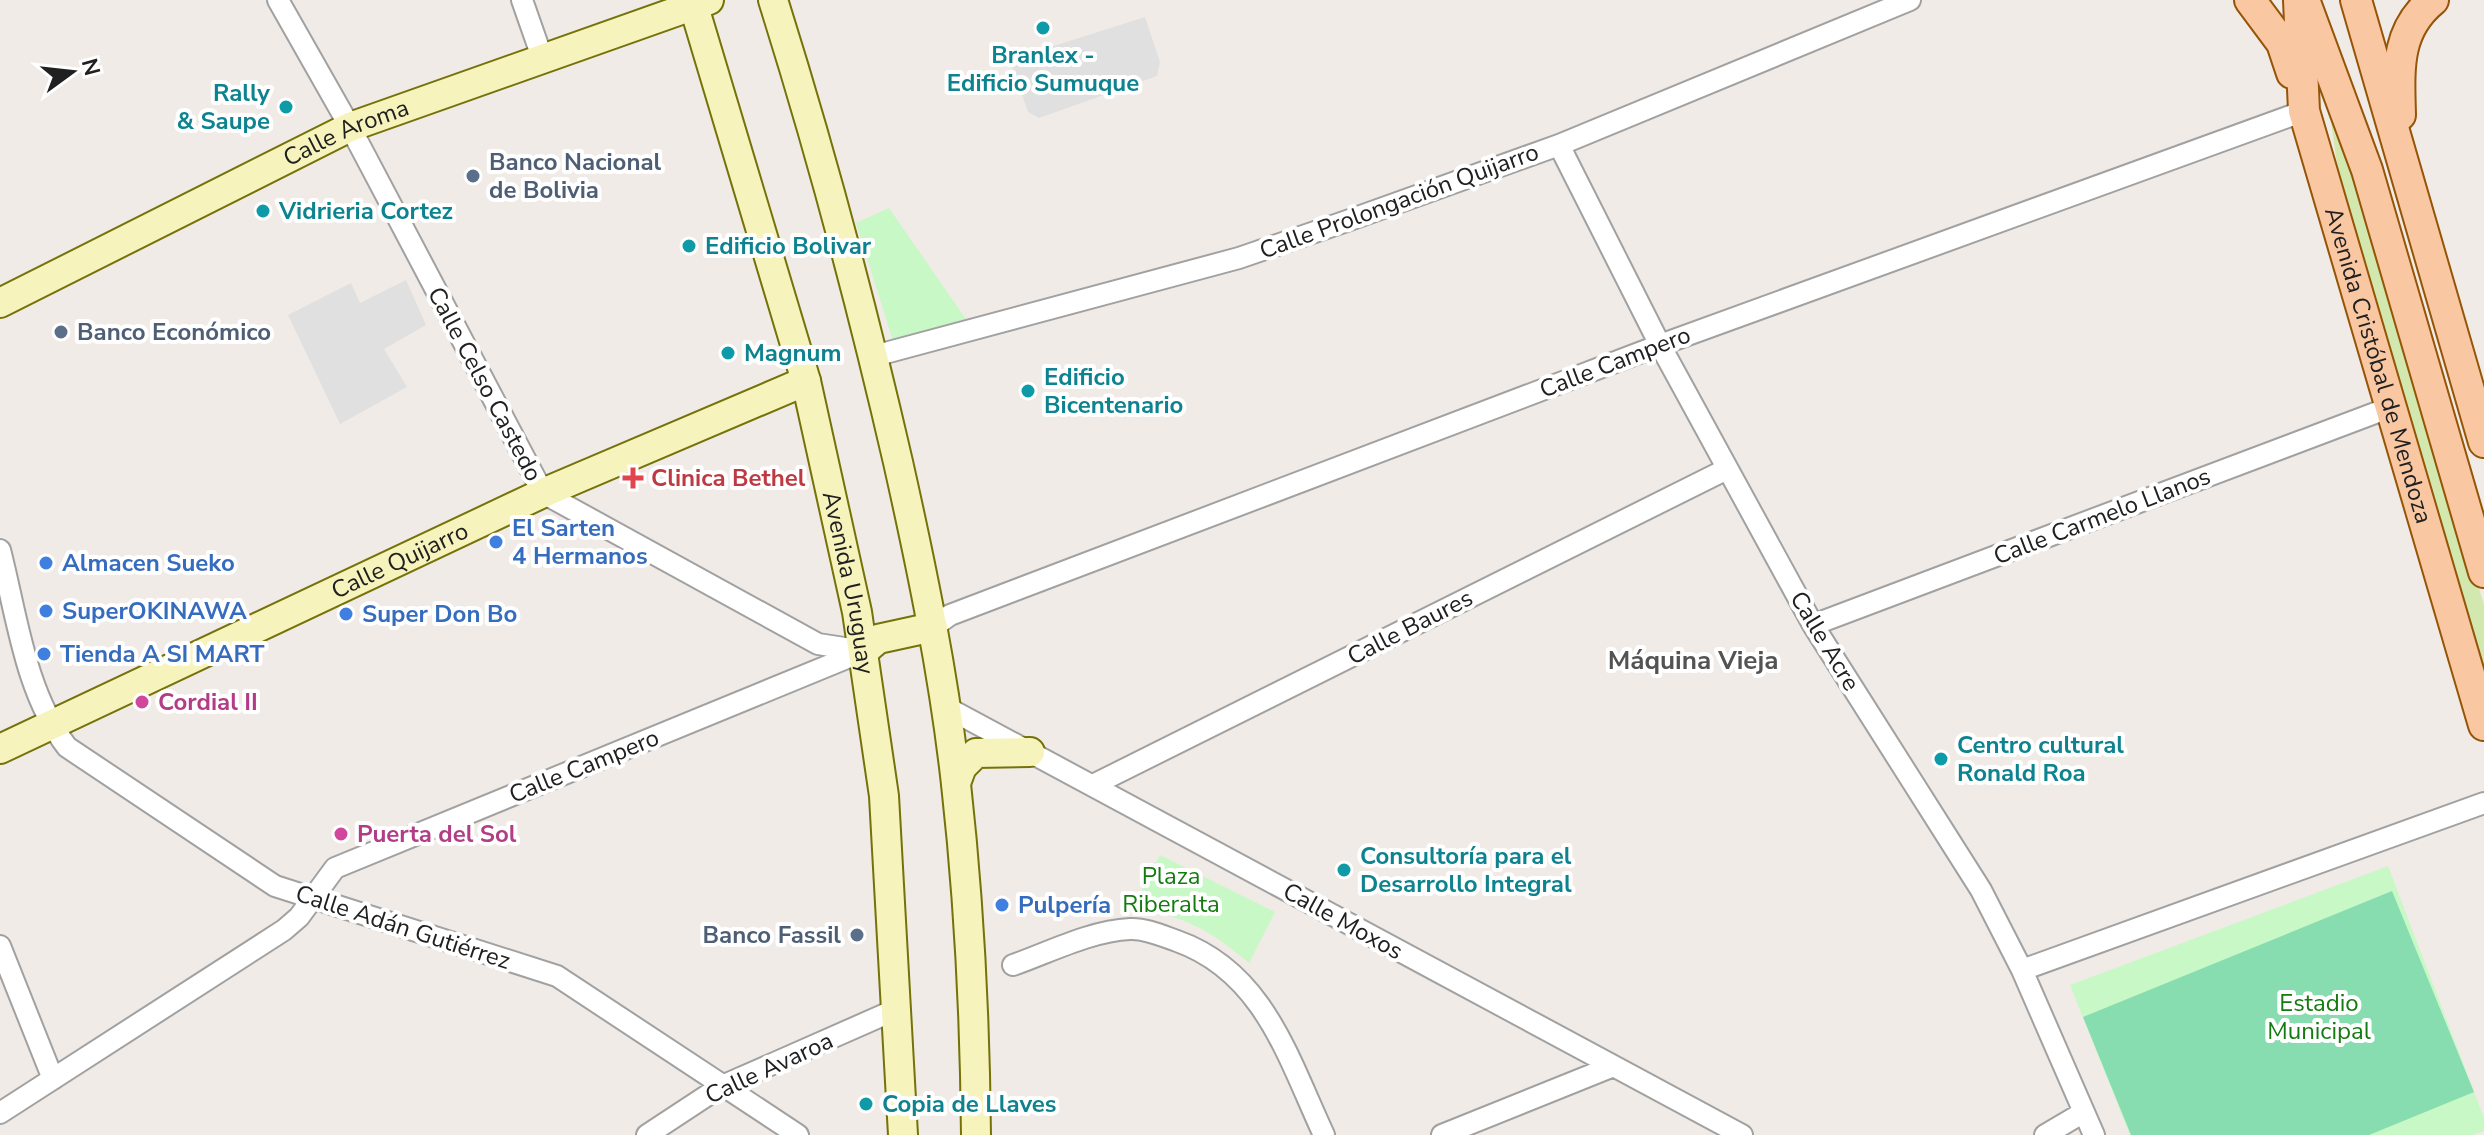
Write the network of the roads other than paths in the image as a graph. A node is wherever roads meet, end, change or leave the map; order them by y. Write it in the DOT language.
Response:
graph roads {
  1 [pos="278,0"];
  2 [pos="522,0"];
  3 [pos="773,0"];
  4 [pos="1910,0"];
  5 [pos="2250,0"];
  6 [pos="2302,0"];
  7 [pos="2356,0"];
  8 [pos="2433,0"];
  9 [pos="691,2"];
  10 [pos="543,60"];
  11 [pos="2303,107"];
  12 [pos="350,127"];
  13 [pos="1559,145"];
  14 [pos="2401,157"];
  15 [pos="0,303"];
  16 [pos="1660,345"];
  17 [pos="874,356"];
  18 [pos="806,381"];
  19 [pos="2391,407"];
  20 [pos="2484,442"];
  21 [pos="1727,469"];
  22 [pos="543,493"];
  23 [pos="0,550"];
  24 [pos="2484,572"];
  25 [pos="1813,625"];
  26 [pos="933,627"];
  27 [pos="864,651"];
  28 [pos="944,706"];
  29 [pos="50,725"];
  30 [pos="2484,725"];
  31 [pos="0,749"];
  32 [pos="1030,752"];
  33 [pos="956,783"];
  34 [pos="1093,785"];
  35 [pos="2484,803"];
  36 [pos="310,900"];
  37 [pos="0,946"];
  38 [pos="1013,965"];
  39 [pos="2022,970"];
  40 [pos="897,1009"];
  41 [pos="1611,1067"];
  42 [pos="53,1079"];
  43 [pos="720,1087"];
  44 [pos="2084,1112"];
  45 [pos="0,1113"];
  46 [pos="647,1135"];
  47 [pos="798,1135"];
  48 [pos="903,1135"];
  49 [pos="976,1135"];
  50 [pos="1324,1135"];
  51 [pos="1442,1135"];
  52 [pos="1742,1135"];
  53 [pos="2045,1135"];
  54 [pos="2094,1135"];
  1 -- 12 [label="street, Calle Celso Castedo"];
  2 -- 10 [label="street"];
  3 -- 17 [label="main road"];
  4 -- 13 [label="street, Calle Prolongación Quijarro"];
  5 -- 11 [label="main road"];
  6 -- 11 [label="main road, Avenida Cristóbal de Mendoza"];
  6 -- 24 [label="main road, Avenida Cristóbal de Mendoza"];
  7 -- 14 [label="main road"];
  8 -- 14 [label="main road"];
  9 -- 10 [label="main road, Calle Aroma"];
  9 -- 18 [label="main road, Avenida Uruguay"];
  10 -- 12 [label="main road, Calle Aroma"];
  11 -- 16 [label="street, Calle Campero"];
  11 -- 19 [label="main road, Avenida Cristóbal de Mendoza"];
  12 -- 15 [label="main road, Calle Aroma"];
  12 -- 22 [label="street, Calle Celso Castedo"];
  13 -- 16 [label="street, Calle Acre"];
  13 -- 17 [label="street, Calle Prolongación Quijarro"];
  14 -- 20 [label="main road"];
  16 -- 21 [label="street, Calle Acre"];
  16 -- 26 [label="street, Calle Campero"];
  17 -- 26 [label="main road"];
  18 -- 22 [label="main road, Calle Quijarro"];
  18 -- 27 [label="main road, Avenida Uruguay"];
  19 -- 25 [label="street, Calle Carmelo Llanos"];
  19 -- 30 [label="main road, Avenida Cristóbal de Mendoza"];
  21 -- 25 [label="street, Calle Acre"];
  21 -- 34 [label="street, Calle Baures"];
  22 -- 27 [label="street, Calle Celso Castedo"];
  22 -- 29 [label="main road, Calle Quijarro"];
  23 -- 29 [label="street, Calle Adán Gutiérrez"];
  25 -- 39 [label="street, Calle Acre"];
  26 -- 27 [label="main road"];
  26 -- 28 [label="main road"];
  27 -- 36 [label="street, Calle Campero"];
  27 -- 40 [label="main road, Avenida Uruguay"];
  28 -- 32 [label="street, Calle Moxos"];
  28 -- 33 [label="main road"];
  29 -- 31 [label="main road, Calle Quijarro"];
  29 -- 36 [label="street, Calle Adán Gutiérrez"];
  32 -- 33 [label="main road"];
  32 -- 34 [label="street, Calle Moxos"];
  33 -- 49 [label="main road"];
  34 -- 41 [label="street, Calle Moxos"];
  35 -- 39 [label="street"];
  36 -- 42 [label="street, Calle Campero"];
  36 -- 43 [label="street, Calle Adán Gutiérrez"];
  37 -- 42 [label="street"];
  38 -- 50 [label="street"];
  39 -- 44 [label="street, Calle Acre"];
  40 -- 43 [label="street, Calle Avaroa"];
  40 -- 48 [label="main road, Avenida Uruguay"];
  41 -- 51 [label="street"];
  41 -- 52 [label="street, Calle Moxos"];
  42 -- 45 [label="street, Calle Campero"];
  43 -- 46 [label="street, Calle Avaroa"];
  43 -- 47 [label="street, Calle Adán Gutiérrez"];
  44 -- 53 [label="street"];
  44 -- 54 [label="street, Calle Acre"];
}
